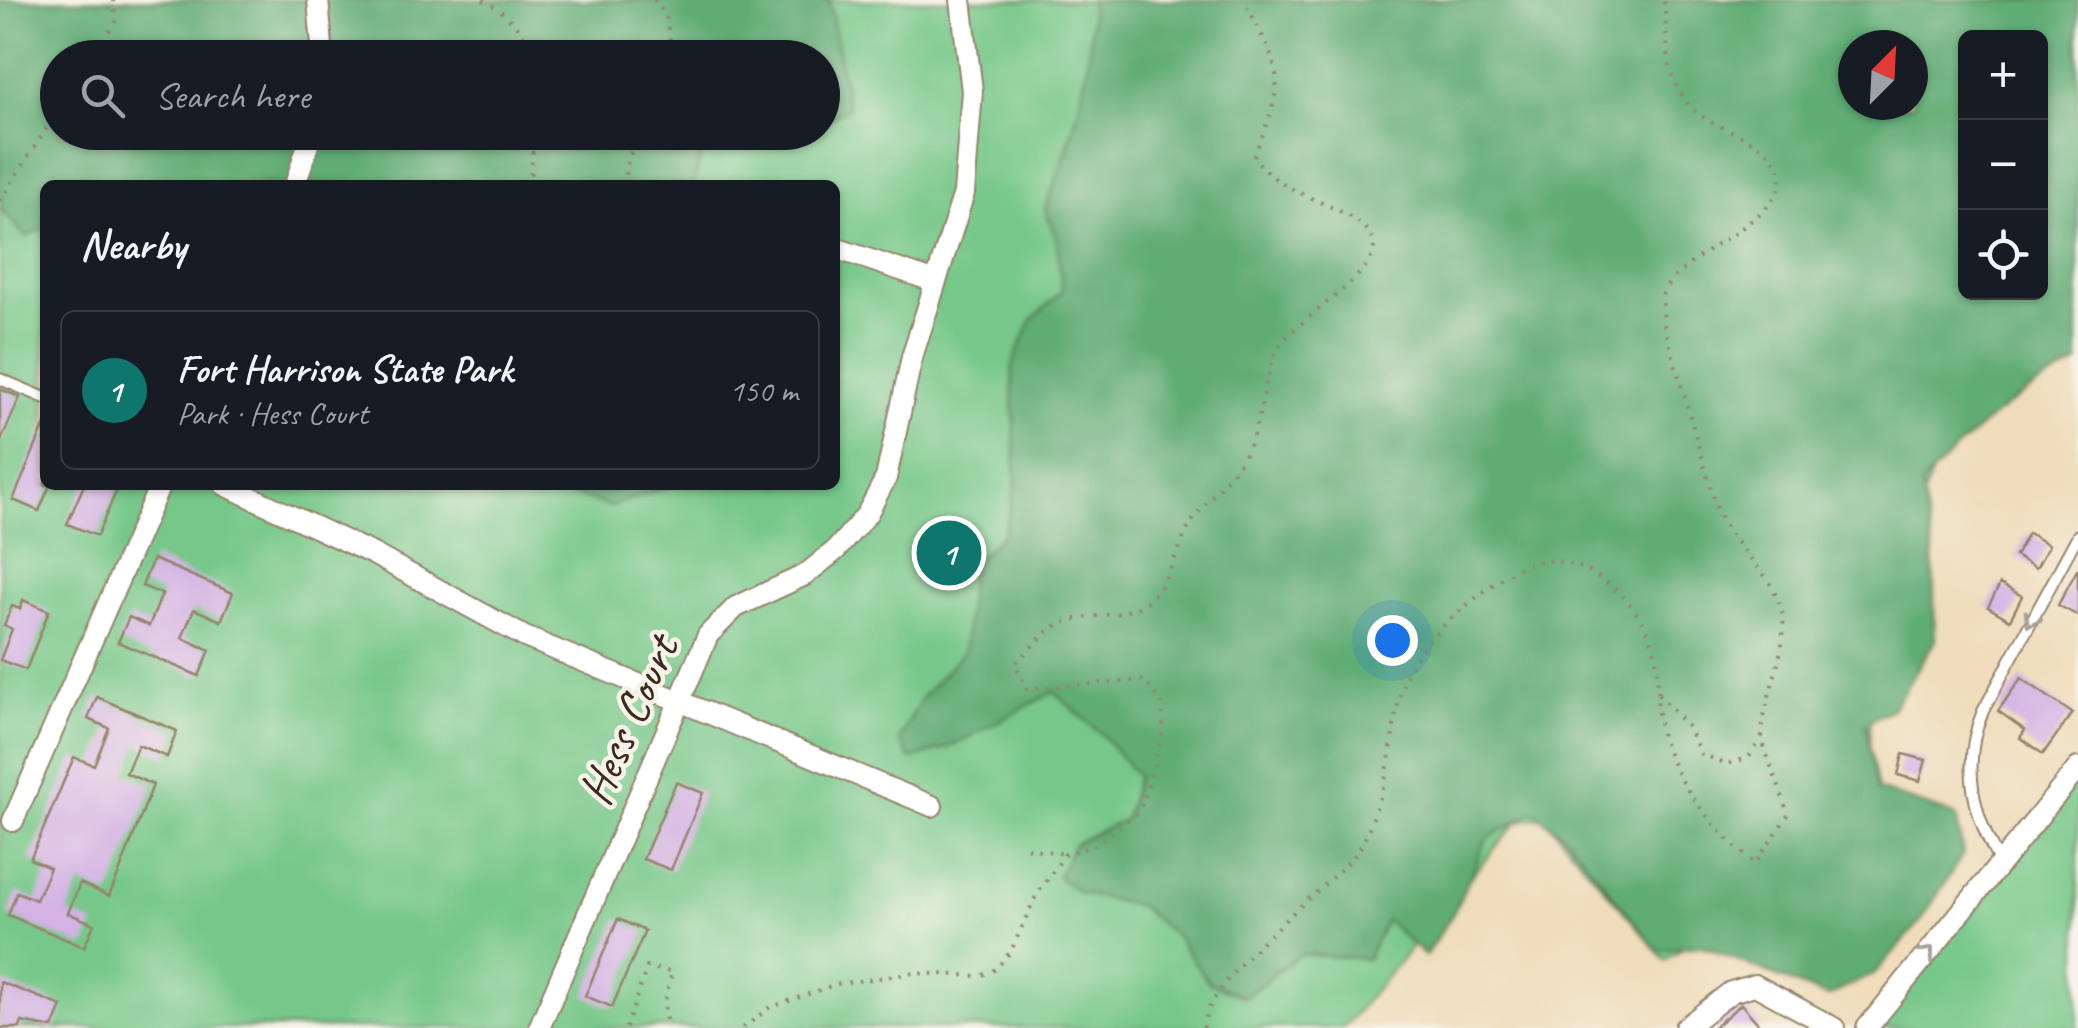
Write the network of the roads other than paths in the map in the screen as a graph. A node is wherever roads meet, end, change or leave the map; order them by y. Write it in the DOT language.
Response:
graph roads {
  1 [pos="318,0"];
  2 [pos="962,0"];
  3 [pos="321,40"];
  4 [pos="306,150"];
  5 [pos="297,180"];
  6 [pos="840,250"];
  7 [pos="933,281"];
  8 [pos="0,379"];
  9 [pos="40,396"];
  10 [pos="158,490"];
  11 [pos="236,490"];
  12 [pos="2078,535"];
  13 [pos="678,699"];
  14 [pos="2078,768"];
  15 [pos="932,806"];
  16 [pos="13,820"];
  17 [pos="2001,864"];
  18 [pos="539,1028"];
  19 [pos="1685,1028"];
  20 [pos="1834,1028"];
  21 [pos="1867,1028"];
  1 -- 3 [label="street"];
  2 -- 7 [label="street, Hess Court"];
  4 -- 5 [label="street"];
  6 -- 7 [label="street"];
  7 -- 13 [label="street, Hess Court"];
  8 -- 9 [label="lane"];
  10 -- 16 [label="street"];
  11 -- 13 [label="street"];
  12 -- 17 [label="lane, one-way"];
  13 -- 15 [label="street"];
  13 -- 18 [label="street, Hess Court"];
  14 -- 17 [label="street"];
  21 -- 17 [label="street, one-way"];
  19 -- 20 [label="street"];
}
